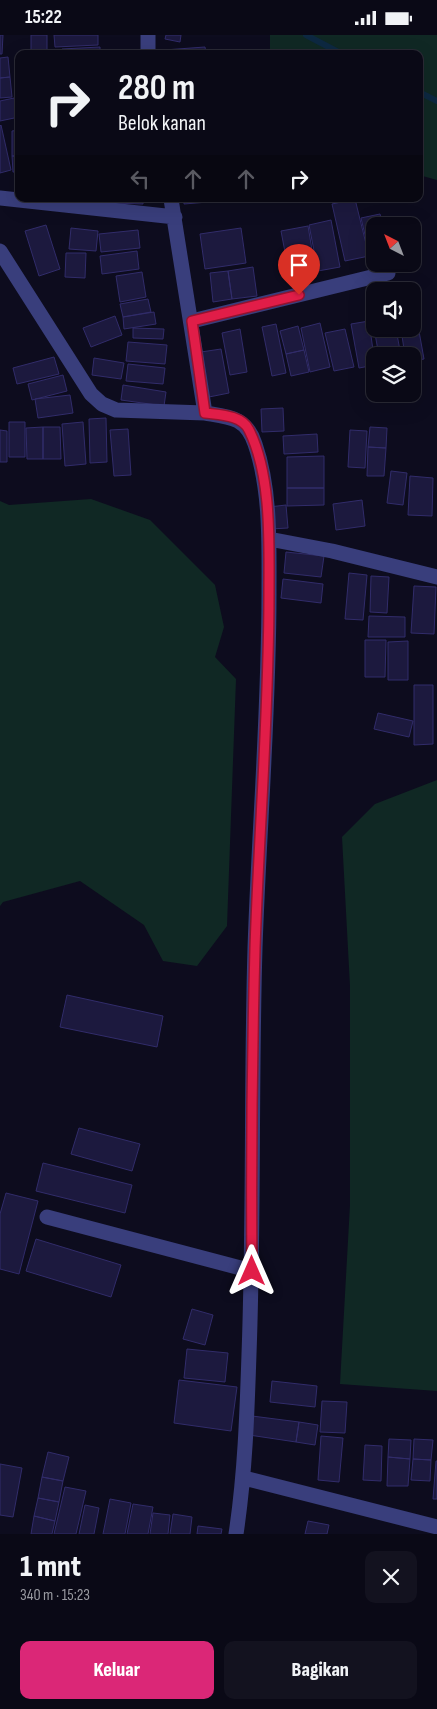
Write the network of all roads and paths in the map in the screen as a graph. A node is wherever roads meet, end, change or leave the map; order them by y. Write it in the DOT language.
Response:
graph roads {
  1 [pos="148,35"];
  2 [pos="148,50"];
  3 [pos="0,198"];
  4 [pos="15,200"];
  5 [pos="37,202"];
  6 [pos="172,202"];
  7 [pos="175,217"];
  8 [pos="0,251"];
  9 [pos="388,273"];
  10 [pos="192,321"];
  11 [pos="205,413"];
  12 [pos="269,539"];
  13 [pos="437,577"];
  14 [pos="47,1217"];
  15 [pos="252,1271"];
  16 [pos="244,1478"];
  17 [pos="437,1527"];
  18 [pos="236,1534"];
  1 -- 2 [label="street"];
  3 -- 4 [label="street"];
  5 -- 7 [label="street"];
  6 -- 7 [label="street"];
  7 -- 10 [label="street"];
  8 -- 11 [label="street"];
  9 -- 10 [label="street"];
  10 -- 11 [label="street"];
  11 -- 12 [label="street"];
  12 -- 13 [label="street"];
  12 -- 15 [label="street"];
  14 -- 15 [label="street"];
  15 -- 16 [label="street"];
  16 -- 17 [label="street"];
  16 -- 18 [label="street"];
}
